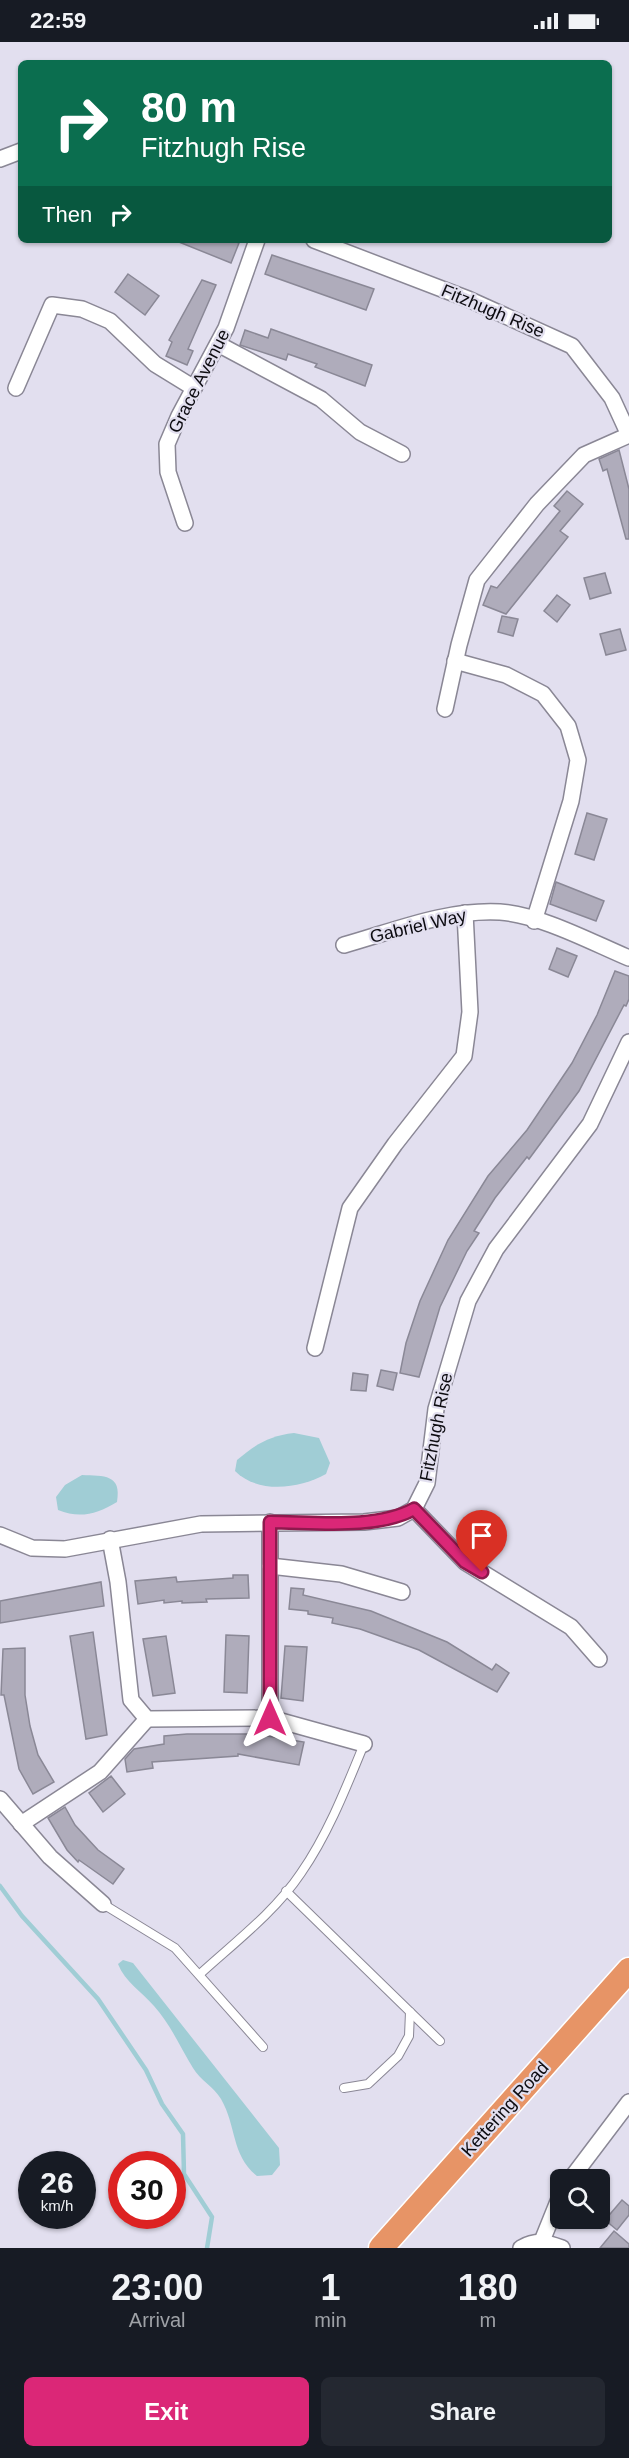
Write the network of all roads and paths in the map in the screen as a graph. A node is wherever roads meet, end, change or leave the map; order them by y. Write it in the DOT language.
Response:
graph roads {
  1 [pos="18,152"];
  2 [pos="0,159"];
  3 [pos="256,243"];
  4 [pos="322,243"];
  5 [pos="218,344"];
  6 [pos="16,388"];
  7 [pos="194,388"];
  8 [pos="629,435"];
  9 [pos="402,454"];
  10 [pos="185,523"];
  11 [pos="455,661"];
  12 [pos="445,708"];
  13 [pos="465,914"];
  14 [pos="534,921"];
  15 [pos="344,945"];
  16 [pos="629,958"];
  17 [pos="629,1042"];
  18 [pos="315,1348"];
  19 [pos="414,1509"];
  20 [pos="270,1522"];
  21 [pos="0,1535"];
  22 [pos="110,1539"];
  23 [pos="270,1566"];
  24 [pos="402,1592"];
  25 [pos="599,1659"];
  26 [pos="270,1718"];
  27 [pos="147,1719"];
  28 [pos="364,1744"];
  29 [pos="0,1799"];
  30 [pos="21,1824"];
  31 [pos="286,1890"];
  32 [pos="103,1904"];
  33 [pos="629,1970"];
  34 [pos="200,1974"];
  35 [pos="410,2012"];
  36 [pos="440,2041"];
  37 [pos="263,2047"];
  38 [pos="344,2088"];
  39 [pos="629,2102"];
  40 [pos="578,2169"];
  41 [pos="550,2221"];
  42 [pos="542,2241"];
  43 [pos="381,2248"];
  44 [pos="521,2248"];
  45 [pos="562,2248"];
  1 -- 2 [label="street"];
  3 -- 5 [label="street, Grace Avenue"];
  4 -- 8 [label="street, Fitzhugh Rise"];
  5 -- 7 [label="street, Grace Avenue"];
  5 -- 9 [label="street"];
  6 -- 7 [label="street"];
  7 -- 10 [label="street, Grace Avenue"];
  8 -- 11 [label="street"];
  11 -- 12 [label="street"];
  11 -- 14 [label="street"];
  13 -- 14 [label="street, Gabriel Way"];
  13 -- 15 [label="street, Gabriel Way"];
  13 -- 18 [label="street"];
  14 -- 16 [label="street, Gabriel Way"];
  17 -- 19 [label="street, Fitzhugh Rise"];
  19 -- 20 [label="street"];
  19 -- 25 [label="street"];
  20 -- 22 [label="street"];
  20 -- 23 [label="street"];
  21 -- 22 [label="street"];
  22 -- 27 [label="street"];
  23 -- 24 [label="street"];
  23 -- 26 [label="street"];
  26 -- 27 [label="street"];
  26 -- 28 [label="street"];
  27 -- 30 [label="street"];
  28 -- 31 [label="lane"];
  29 -- 30 [label="street"];
  30 -- 32 [label="street"];
  31 -- 34 [label="lane"];
  31 -- 35 [label="lane"];
  32 -- 34 [label="lane"];
  33 -- 43 [label="highway, Kettering Road"];
  34 -- 37 [label="lane"];
  35 -- 36 [label="lane"];
  35 -- 38 [label="lane"];
  39 -- 40 [label="street"];
  41 -- 42 [label="street"];
  42 -- 44 [label="street"];
  42 -- 45 [label="street"];
}
